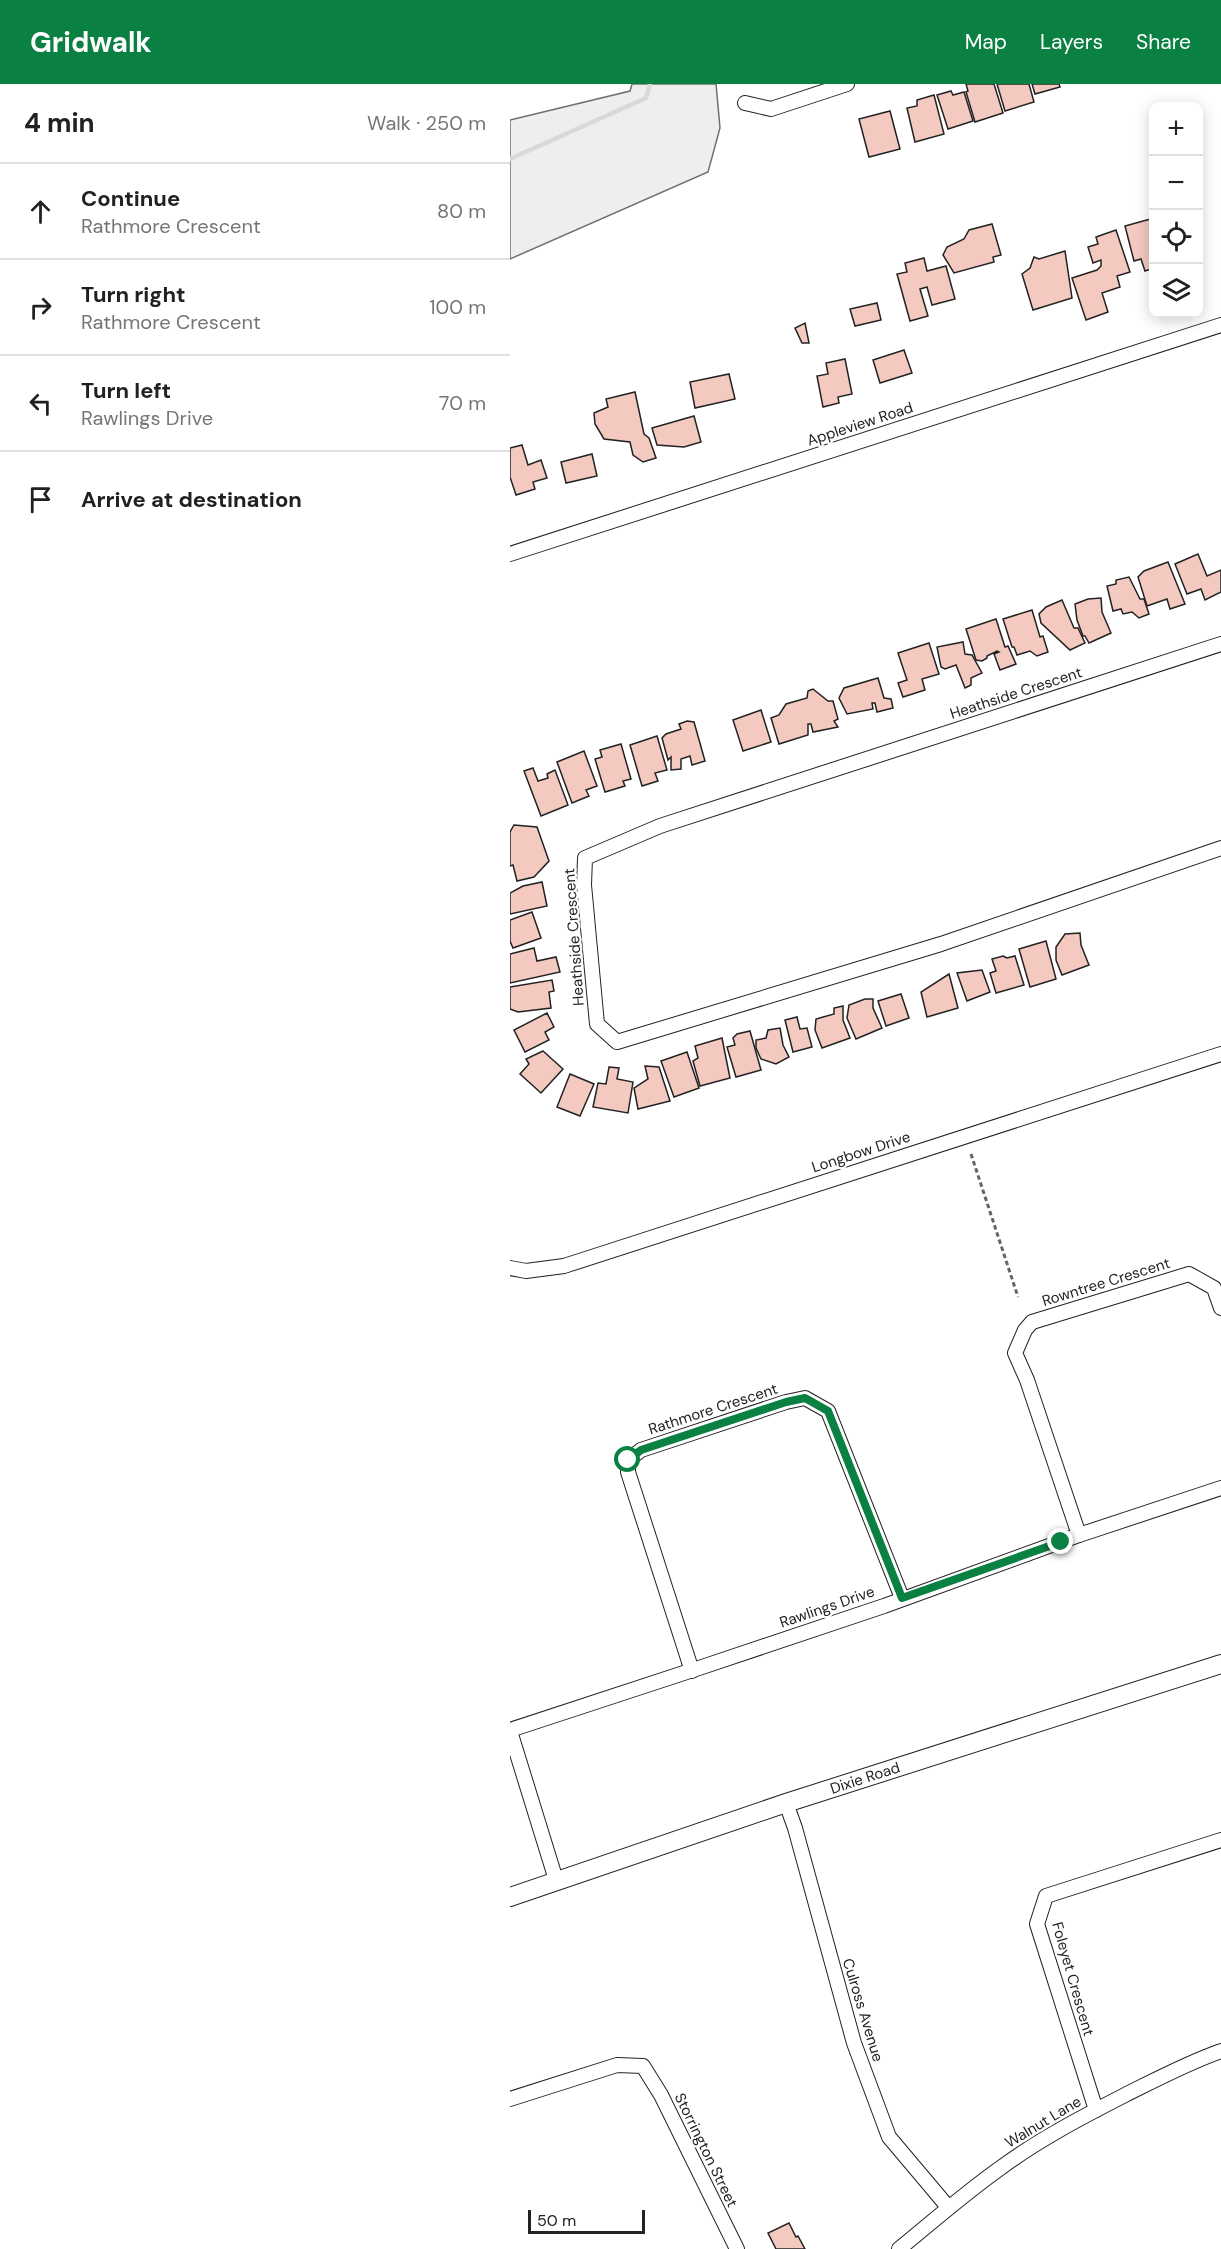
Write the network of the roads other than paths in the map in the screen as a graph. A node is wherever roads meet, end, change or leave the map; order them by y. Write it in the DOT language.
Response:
graph roads {
  1 [pos="847,84"];
  2 [pos="745,103"];
  3 [pos="1221,324"];
  4 [pos="510,554"];
  5 [pos="1221,644"];
  6 [pos="1221,848"];
  7 [pos="1221,1054"];
  8 [pos="510,1268"];
  9 [pos="1221,1308"];
  10 [pos="1221,1488"];
  11 [pos="1078,1535"];
  12 [pos="902,1598"];
  13 [pos="1221,1664"];
  14 [pos="692,1671"];
  15 [pos="510,1731"];
  16 [pos="786,1803"];
  17 [pos="1221,1840"];
  18 [pos="556,1880"];
  19 [pos="510,1897"];
  20 [pos="1221,2051"];
  21 [pos="510,2098"];
  22 [pos="1096,2110"];
  23 [pos="948,2207"];
  24 [pos="737,2249"];
  25 [pos="899,2249"];
  1 -- 2 [label="street"];
  3 -- 4 [label="street, Appleview Road"];
  5 -- 6 [label="street, Heathside Crescent"];
  7 -- 8 [label="street, Longbow Drive"];
  9 -- 11 [label="street, Rowntree Crescent"];
  10 -- 11 [label="street, Rawlings Drive"];
  11 -- 12 [label="street, Rawlings Drive"];
  12 -- 14 [label="street, Rawlings Drive"];
  12 -- 14 [label="street, Rathmore Crescent"];
  13 -- 16 [label="street, Dixie Road"];
  14 -- 15 [label="street, Rawlings Drive"];
  15 -- 18 [label="street"];
  16 -- 18 [label="street, Dixie Road"];
  16 -- 23 [label="street, Culross Avenue"];
  17 -- 22 [label="street, Foleyet Crescent"];
  18 -- 19 [label="street, Dixie Road"];
  20 -- 22 [label="street, Walnut Lane"];
  21 -- 24 [label="street, Storrington Street"];
  22 -- 23 [label="street, Walnut Lane"];
  23 -- 25 [label="street, Walnut Lane"];
}
